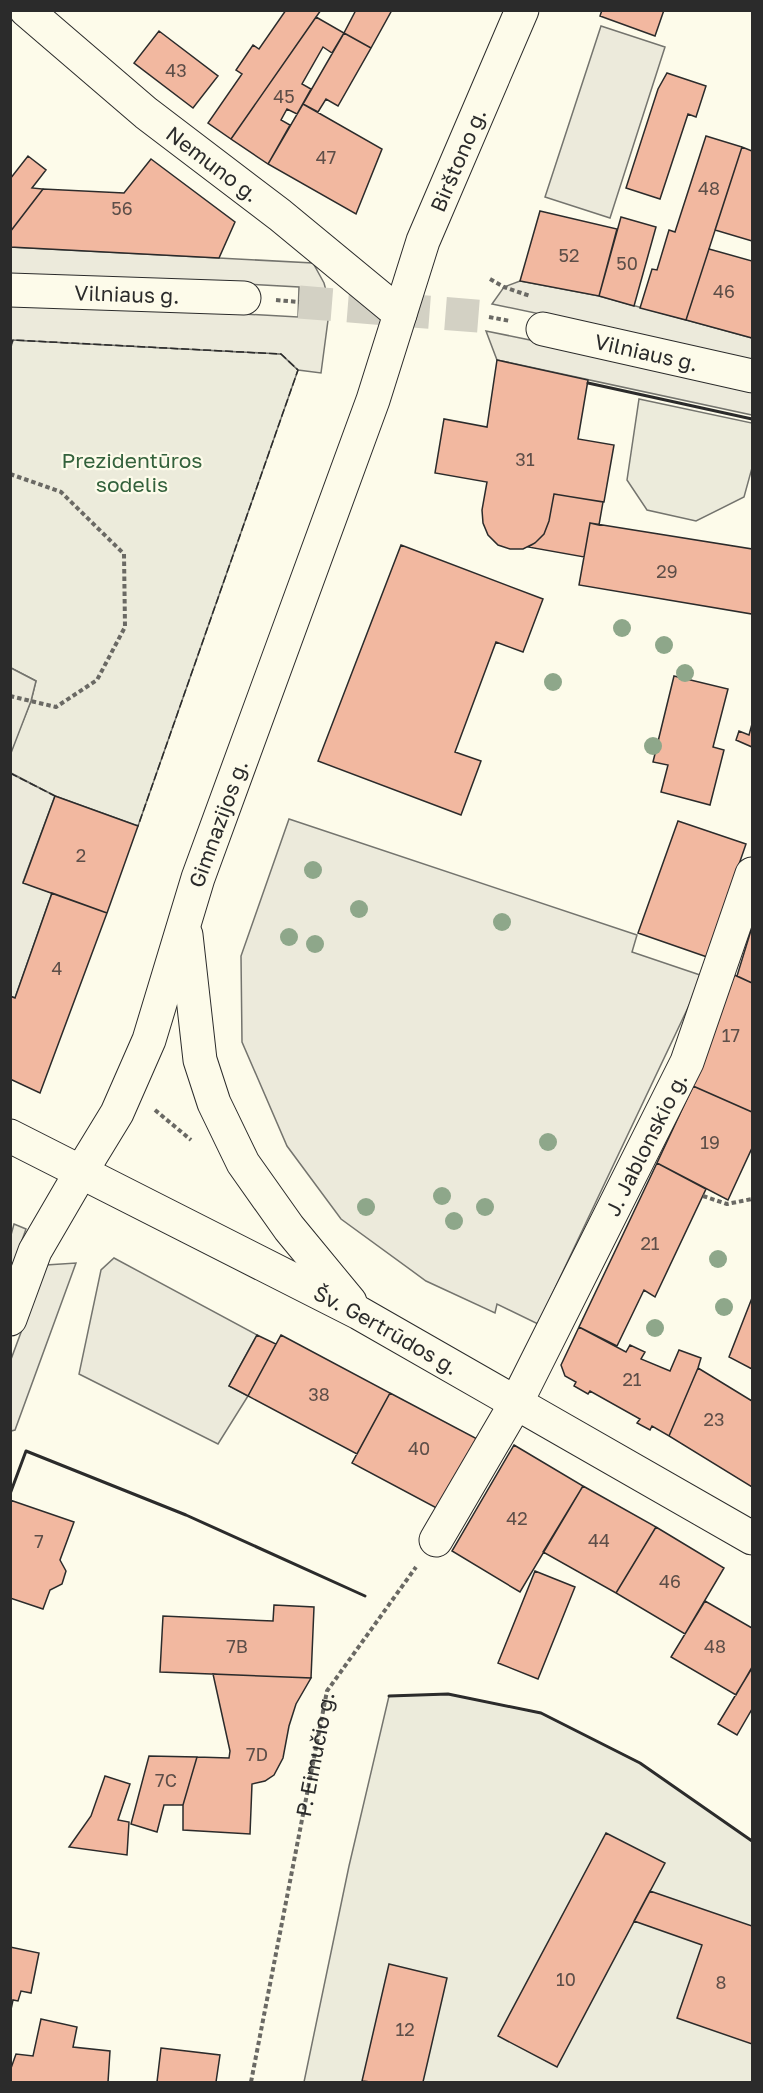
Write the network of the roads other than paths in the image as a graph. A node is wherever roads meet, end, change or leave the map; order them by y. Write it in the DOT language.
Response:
graph roads {
  1 [pos="26,10"];
  2 [pos="522,10"];
  3 [pos="10,290"];
  4 [pos="244,298"];
  5 [pos="400,314"];
  6 [pos="543,329"];
  7 [pos="753,376"];
  8 [pos="753,874"];
  9 [pos="185,923"];
  10 [pos="10,1136"];
  11 [pos="81,1172"];
  12 [pos="359,1313"];
  13 [pos="10,1318"];
  14 [pos="516,1403"];
  15 [pos="753,1538"];
  16 [pos="436,1540"];
  1 -- 5 [label="main road, Nemuno g."];
  2 -- 5 [label="main road, Birštono g."];
  3 -- 4 [label="main road, Vilniaus g."];
  5 -- 9 [label="main road, Gimnazijos g."];
  6 -- 7 [label="main road, Vilniaus g."];
  8 -- 14 [label="main road, J. Jablonskio g."];
  9 -- 11 [label="main road, Gimnazijos g."];
  9 -- 12 [label="main road"];
  10 -- 11 [label="main road, Šv. Gertrūdos g."];
  11 -- 12 [label="main road, Šv. Gertrūdos g."];
  11 -- 13 [label="main road, Gimnazijos g."];
  12 -- 14 [label="main road, Šv. Gertrūdos g."];
  14 -- 15 [label="main road, Šv. Gertrūdos g."];
  14 -- 16 [label="main road"];
}
